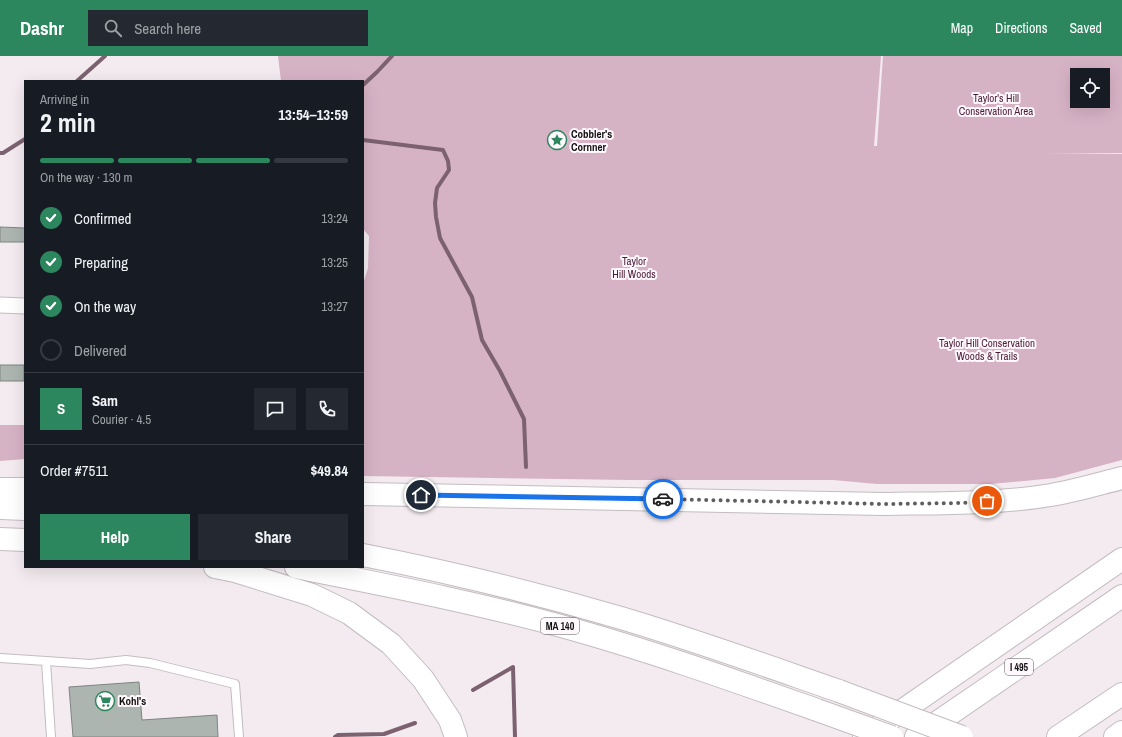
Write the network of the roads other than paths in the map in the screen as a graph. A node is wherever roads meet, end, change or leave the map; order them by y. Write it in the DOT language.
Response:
graph roads {
  1 [pos="0,305"];
  2 [pos="24,306"];
  3 [pos="1122,478"];
  4 [pos="0,489"];
  5 [pos="24,489"];
  6 [pos="364,494"];
  7 [pos="0,508"];
  8 [pos="24,510"];
  9 [pos="0,539"];
  10 [pos="24,540"];
  11 [pos="364,555"];
  12 [pos="1122,559"];
  13 [pos="220,568"];
  14 [pos="301,568"];
  15 [pos="1122,596"];
  16 [pos="0,658"];
  17 [pos="46,661"];
  18 [pos="1122,694"];
  19 [pos="1122,732"];
  20 [pos="51,737"];
  21 [pos="239,737"];
  22 [pos="456,737"];
  23 [pos="864,737"];
  24 [pos="892,737"];
  25 [pos="916,737"];
  26 [pos="962,737"];
  27 [pos="1058,737"];
  28 [pos="1115,737"];
  1 -- 2 [label="street"];
  3 -- 6 [label="highway"];
  4 -- 5 [label="highway"];
  7 -- 8 [label="highway"];
  9 -- 10 [label="highway"];
  11 -- 26 [label="highway, bridge"];
  12 -- 23 [label="highway"];
  13 -- 22 [label="highway"];
  14 -- 24 [label="highway, MA 140, bridge"];
  15 -- 25 [label="highway, I 495"];
  16 -- 17 [label="lane"];
  17 -- 20 [label="lane"];
  17 -- 21 [label="lane"];
  18 -- 27 [label="highway"];
  19 -- 28 [label="highway"];
}
